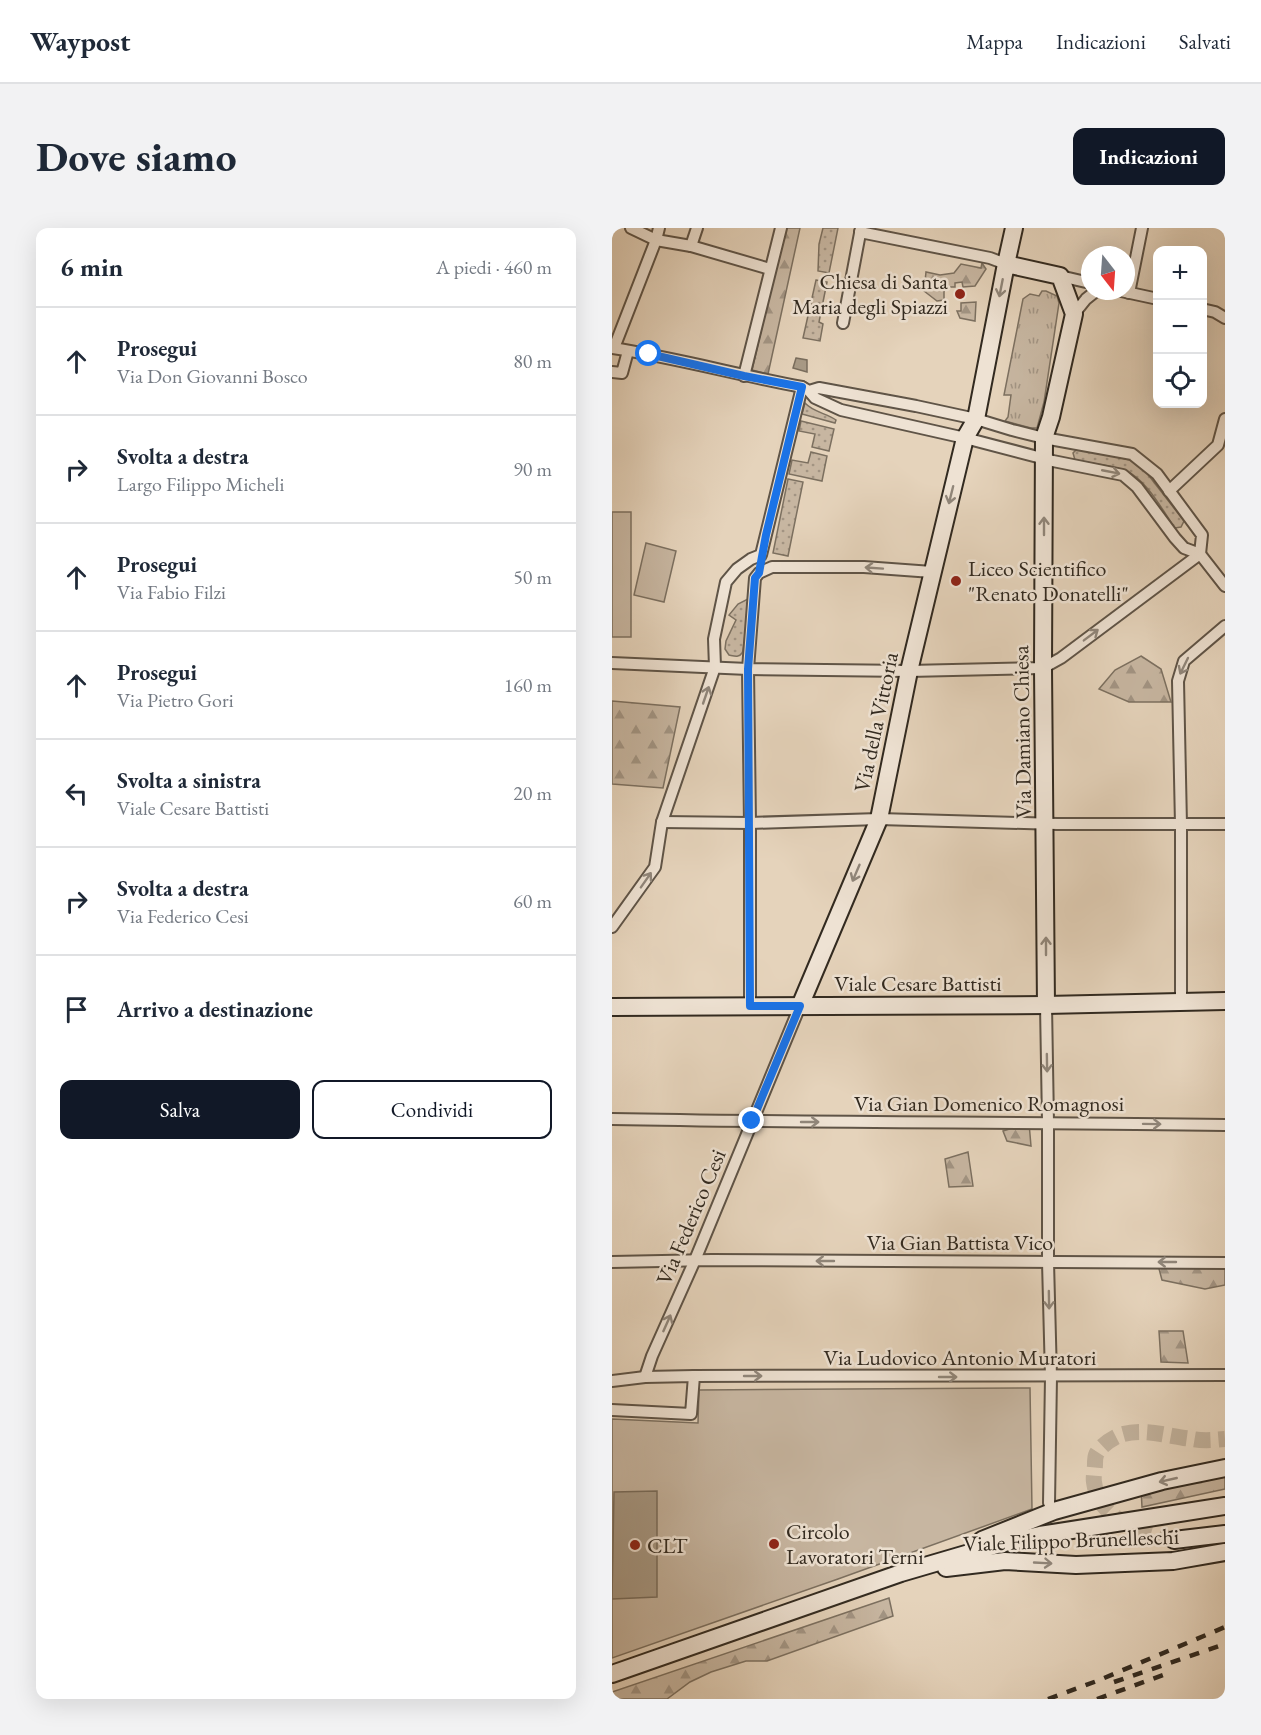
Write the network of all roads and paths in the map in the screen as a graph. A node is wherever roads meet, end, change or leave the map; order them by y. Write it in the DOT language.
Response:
graph roads {
  1 [pos="631,228"];
  2 [pos="659,228"];
  3 [pos="697,228"];
  4 [pos="781,228"];
  5 [pos="1014,228"];
  6 [pos="1143,228"];
  7 [pos="860,230"];
  8 [pos="656,240"];
  9 [pos="691,246"];
  10 [pos="1135,256"];
  11 [pos="1006,264"];
  12 [pos="770,269"];
  13 [pos="1060,276"];
  14 [pos="1081,281"];
  15 [pos="1135,294"];
  16 [pos="1153,298"];
  17 [pos="1085,300"];
  18 [pos="1207,310"];
  19 [pos="1224,313"];
  20 [pos="1074,314"];
  21 [pos="843,322"];
  22 [pos="613,348"];
  23 [pos="628,351"];
  24 [pos="612,372"];
  25 [pos="744,376"];
  26 [pos="806,389"];
  27 [pos="976,419"];
  28 [pos="1225,419"];
  29 [pos="965,438"];
  30 [pos="1044,438"];
  31 [pos="1045,459"];
  32 [pos="1169,491"];
  33 [pos="1200,554"];
  34 [pos="761,555"];
  35 [pos="932,572"];
  36 [pos="759,573"];
  37 [pos="1225,584"];
  38 [pos="1225,626"];
  39 [pos="612,663"];
  40 [pos="715,668"];
  41 [pos="1043,668"];
  42 [pos="748,669"];
  43 [pos="909,671"];
  44 [pos="879,819"];
  45 [pos="662,822"];
  46 [pos="750,823"];
  47 [pos="1046,824"];
  48 [pos="1225,824"];
  49 [pos="1181,825"];
  50 [pos="612,927"];
  51 [pos="1181,1002"];
  52 [pos="1225,1002"];
  53 [pos="1046,1005"];
  54 [pos="612,1006"];
  55 [pos="750,1006"];
  56 [pos="800,1006"];
  57 [pos="612,1119"];
  58 [pos="752,1121"];
  59 [pos="1048,1122"];
  60 [pos="1225,1125"];
  61 [pos="695,1260"];
  62 [pos="612,1262"];
  63 [pos="1048,1262"];
  64 [pos="1225,1263"];
  65 [pos="1225,1375"];
  66 [pos="694,1376"];
  67 [pos="645,1377"];
  68 [pos="1051,1377"];
  69 [pos="612,1381"];
  70 [pos="612,1410"];
  71 [pos="1225,1468"];
  72 [pos="1049,1503"];
  73 [pos="1225,1506"];
  74 [pos="1225,1534"];
  75 [pos="1174,1540"];
  76 [pos="1225,1552"];
  77 [pos="901,1573"];
  78 [pos="612,1674"];
  1 -- 8 [label="street"];
  2 -- 8 [label="street"];
  3 -- 9 [label="street"];
  4 -- 12 [label="street"];
  5 -- 11 [label="street, Via della Vittoria"];
  6 -- 10 [label="street"];
  7 -- 11 [label="street"];
  7 -- 21 [label="street"];
  8 -- 9 [label="street"];
  8 -- 22 [label="street"];
  9 -- 12 [label="street"];
  11 -- 13 [label="street"];
  11 -- 27 [label="street, Via della Vittoria, one-way"];
  12 -- 25 [label="street"];
  13 -- 14 [label="street"];
  13 -- 20 [label="street"];
  15 -- 16 [label="street"];
  17 -- 20 [label="street"];
  18 -- 19 [label="street"];
  20 -- 30 [label="street, Via Damiano Chiesa"];
  22 -- 23 [label="street"];
  23 -- 24 [label="street"];
  23 -- 25 [label="street"];
  25 -- 26 [label="street"];
  26 -- 27 [label="street"];
  26 -- 29 [label="street"];
  26 -- 34 [label="street"];
  27 -- 29 [label="street, Via della Vittoria"];
  27 -- 30 [label="street"];
  28 -- 32 [label="street"];
  29 -- 31 [label="street"];
  29 -- 35 [label="street, Via della Vittoria, one-way"];
  30 -- 31 [label="street, Via Damiano Chiesa"];
  30 -- 32 [label="street"];
  31 -- 33 [label="street, one-way"];
  41 -- 31 [label="street, Via Damiano Chiesa, one-way"];
  32 -- 33 [label="street"];
  33 -- 37 [label="street"];
  41 -- 33 [label="street, one-way"];
  34 -- 36 [label="street"];
  34 -- 40 [label="street"];
  35 -- 36 [label="street, one-way"];
  35 -- 43 [label="street, Via della Vittoria"];
  36 -- 42 [label="street"];
  38 -- 49 [label="street, one-way"];
  39 -- 40 [label="street"];
  40 -- 42 [label="street"];
  45 -- 40 [label="street, one-way"];
  41 -- 43 [label="street"];
  41 -- 47 [label="street, Via Damiano Chiesa"];
  42 -- 43 [label="street"];
  42 -- 46 [label="street"];
  43 -- 44 [label="street, Via della Vittoria"];
  44 -- 46 [label="street"];
  44 -- 47 [label="street"];
  44 -- 56 [label="street, Via della Vittoria, one-way"];
  45 -- 46 [label="street"];
  50 -- 45 [label="street, one-way"];
  46 -- 55 [label="street"];
  47 -- 49 [label="street"];
  53 -- 47 [label="street, Via Damiano Chiesa, one-way"];
  48 -- 49 [label="street"];
  49 -- 51 [label="street"];
  51 -- 52 [label="street, Viale Cesare Battisti"];
  51 -- 53 [label="street, Viale Cesare Battisti"];
  53 -- 56 [label="street, Viale Cesare Battisti"];
  53 -- 59 [label="street, one-way"];
  54 -- 55 [label="street, Viale Cesare Battisti"];
  55 -- 56 [label="street, Viale Cesare Battisti"];
  56 -- 58 [label="street, Via Federico Cesi"];
  57 -- 58 [label="street, Via Gian Domenico Romagnosi"];
  58 -- 59 [label="street, Via Gian Domenico Romagnosi, one-way"];
  58 -- 61 [label="street, Via Federico Cesi"];
  59 -- 60 [label="street, Via Gian Domenico Romagnosi, one-way"];
  59 -- 63 [label="street"];
  61 -- 62 [label="street, Via Gian Battista Vico"];
  63 -- 61 [label="street, Via Gian Battista Vico, one-way"];
  67 -- 61 [label="street, Via Federico Cesi, one-way"];
  64 -- 63 [label="street, Via Gian Battista Vico, one-way"];
  63 -- 68 [label="street, one-way"];
  65 -- 68 [label="street, Via Ludovico Antonio Muratori"];
  66 -- 67 [label="street, Via Ludovico Antonio Muratori"];
  66 -- 68 [label="street, Via Ludovico Antonio Muratori, one-way"];
  66 -- 70 [label="street"];
  67 -- 69 [label="street, Via Ludovico Antonio Muratori"];
  68 -- 72 [label="street"];
  71 -- 77 [label="street, Viale Filippo Brunelleschi, one-way"];
  73 -- 77 [label="street"];
  74 -- 75 [label="street, Viale Filippo Brunelleschi"];
  77 -- 76 [label="street, Viale Filippo Brunelleschi, one-way"];
  77 -- 78 [label="street"];
}
